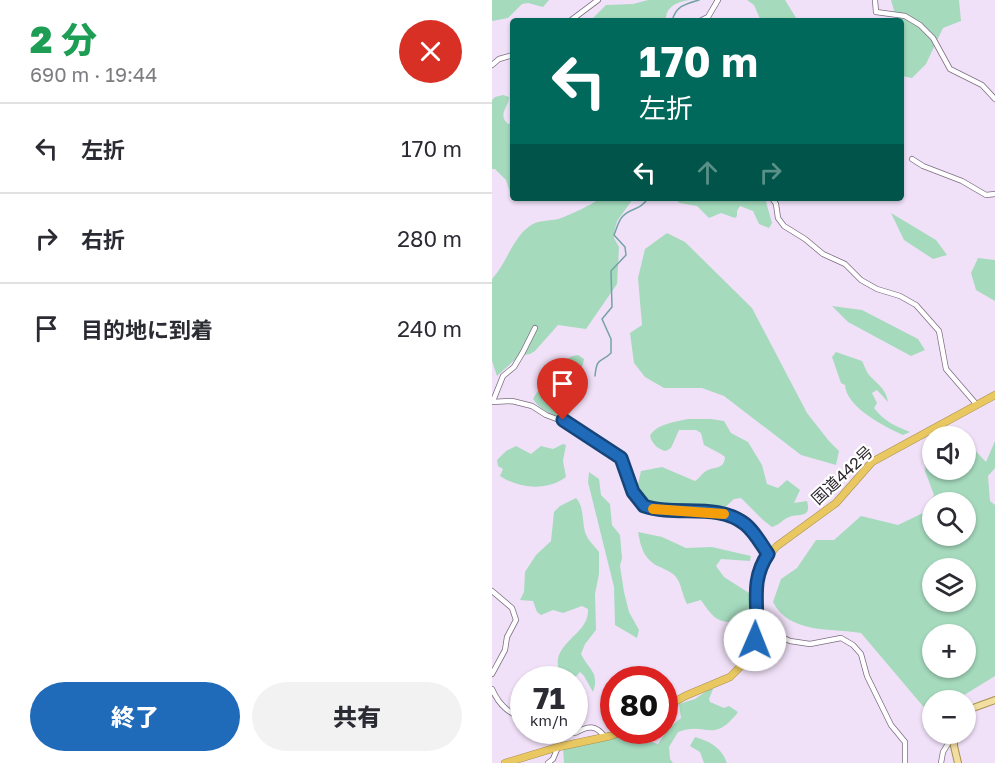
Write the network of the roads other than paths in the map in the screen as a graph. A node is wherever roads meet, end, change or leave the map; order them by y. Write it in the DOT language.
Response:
graph roads {
  1 [pos="598,0"];
  2 [pos="718,0"];
  3 [pos="875,0"];
  4 [pos="574,18"];
  5 [pos="706,18"];
  6 [pos="510,56"];
  7 [pos="492,65"];
  8 [pos="995,99"];
  9 [pos="912,159"];
  10 [pos="995,194"];
  11 [pos="774,201"];
  12 [pos="536,328"];
  13 [pos="995,395"];
  14 [pos="493,401"];
  15 [pos="977,405"];
  16 [pos="768,554"];
  17 [pos="492,591"];
  18 [pos="756,615"];
  19 [pos="492,674"];
  20 [pos="492,690"];
  21 [pos="678,700"];
  22 [pos="995,700"];
  23 [pos="976,707"];
  24 [pos="510,710"];
  25 [pos="600,738"];
  26 [pos="948,744"];
  27 [pos="954,744"];
  28 [pos="558,747"];
  29 [pos="504,763"];
  30 [pos="548,763"];
  31 [pos="904,763"];
  32 [pos="941,763"];
  33 [pos="958,763"];
  1 -- 4 [label="street"];
  2 -- 5 [label="street"];
  3 -- 8 [label="street"];
  6 -- 7 [label="street"];
  9 -- 10 [label="street"];
  11 -- 15 [label="street"];
  12 -- 14 [label="street"];
  13 -- 15 [label="highway, 国道442号"];
  14 -- 16 [label="street"];
  15 -- 16 [label="highway, 国道442号"];
  16 -- 18 [label="highway, 国道442号"];
  17 -- 19 [label="street"];
  18 -- 21 [label="highway, 国道442号"];
  18 -- 31 [label="street"];
  20 -- 24 [label="street"];
  22 -- 23 [label="main road"];
  25 -- 28 [label="highway"];
  26 -- 32 [label="street"];
  27 -- 33 [label="main road"];
  28 -- 29 [label="highway"];
  28 -- 30 [label="street"];
}
